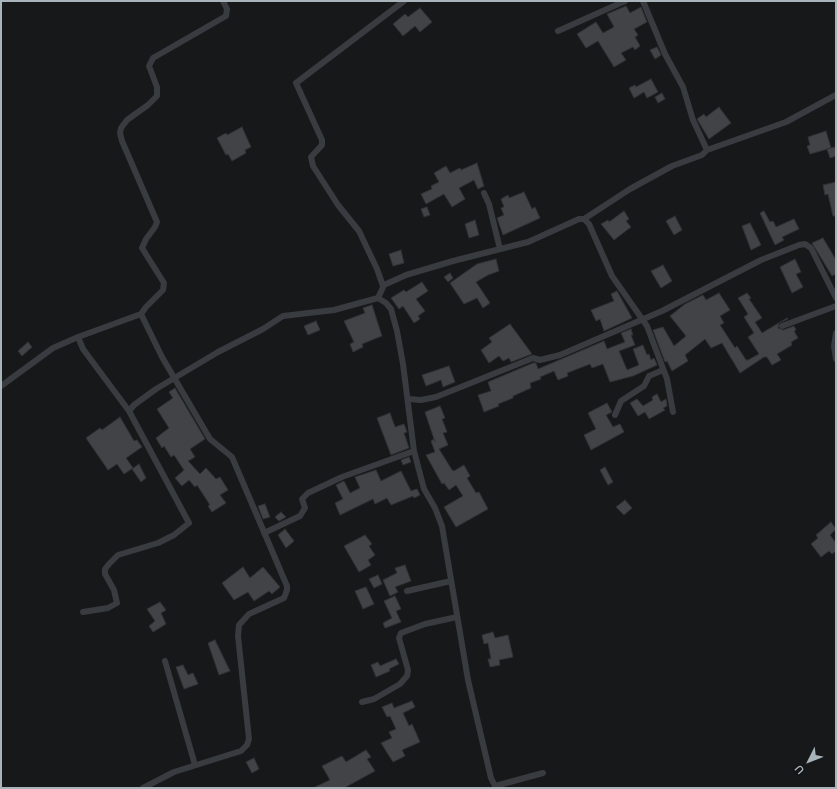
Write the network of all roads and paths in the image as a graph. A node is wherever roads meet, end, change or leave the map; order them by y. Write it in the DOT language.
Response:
graph roads {
  1 [pos="223,1"];
  2 [pos="404,1"];
  3 [pos="625,1"];
  4 [pos="643,1"];
  5 [pos="558,31"];
  6 [pos="836,95"];
  7 [pos="707,150"];
  8 [pos="484,193"];
  9 [pos="584,219"];
  10 [pos="500,249"];
  11 [pos="383,286"];
  12 [pos="378,298"];
  13 [pos="836,298"];
  14 [pos="836,306"];
  15 [pos="141,314"];
  16 [pos="643,319"];
  17 [pos="782,326"];
  18 [pos="836,333"];
  19 [pos="78,337"];
  20 [pos="836,359"];
  21 [pos="663,370"];
  22 [pos="175,378"];
  23 [pos="1,386"];
  24 [pos="408,399"];
  25 [pos="129,410"];
  26 [pos="673,412"];
  27 [pos="615,415"];
  28 [pos="414,452"];
  29 [pos="264,533"];
  30 [pos="451,581"];
  31 [pos="407,591"];
  32 [pos="83,612"];
  33 [pos="457,617"];
  34 [pos="165,661"];
  35 [pos="362,702"];
  36 [pos="195,765"];
  37 [pos="543,773"];
  38 [pos="492,787"];
  39 [pos="143,788"];
  1 -- 15 [label="street"];
  2 -- 11 [label="street"];
  3 -- 5 [label="street"];
  4 -- 7 [label="street"];
  6 -- 7 [label="street"];
  7 -- 9 [label="street"];
  8 -- 10 [label="street"];
  9 -- 10 [label="street"];
  9 -- 16 [label="street"];
  10 -- 11 [label="street"];
  11 -- 12 [label="street"];
  12 -- 22 [label="street"];
  12 -- 24 [label="street"];
  13 -- 16 [label="street"];
  14 -- 17 [label="street"];
  15 -- 19 [label="street"];
  15 -- 22 [label="street"];
  16 -- 21 [label="street"];
  16 -- 24 [label="street"];
  18 -- 20 [label="street"];
  19 -- 23 [label="street"];
  19 -- 25 [label="street"];
  21 -- 26 [label="street"];
  21 -- 27 [label="street"];
  22 -- 25 [label="street"];
  22 -- 29 [label="street"];
  24 -- 28 [label="street"];
  25 -- 32 [label="street"];
  28 -- 29 [label="street"];
  28 -- 30 [label="street"];
  29 -- 36 [label="street"];
  30 -- 31 [label="street"];
  30 -- 33 [label="street"];
  33 -- 35 [label="street"];
  33 -- 38 [label="street"];
  34 -- 36 [label="street"];
  36 -- 39 [label="street"];
  37 -- 38 [label="street"];
}
